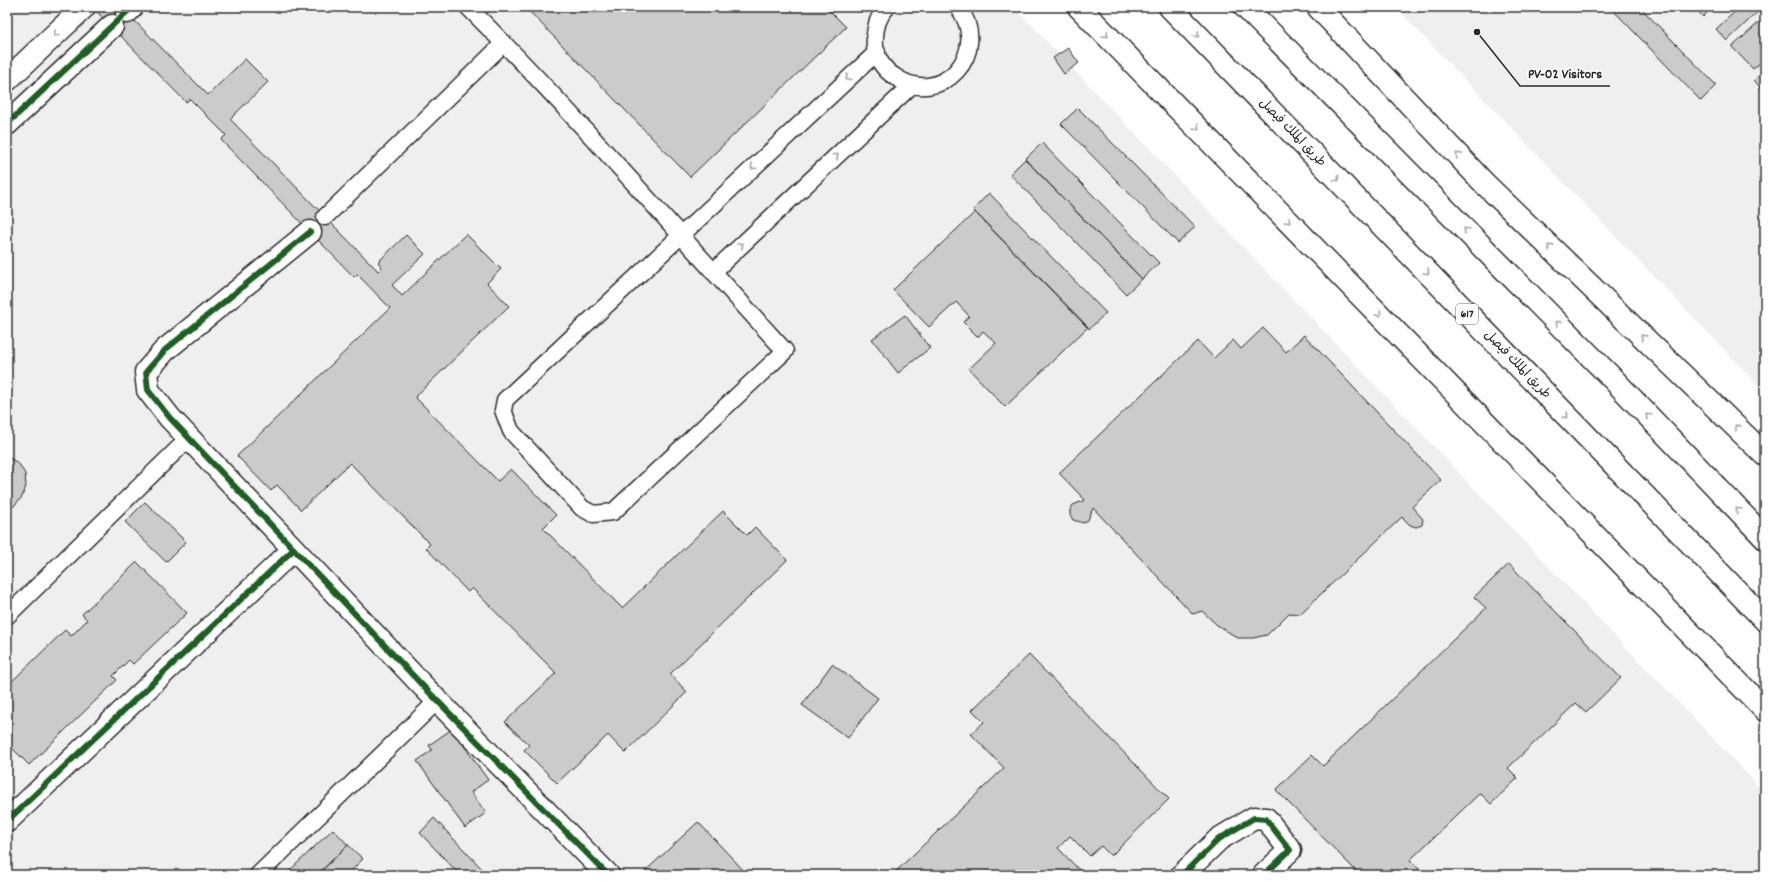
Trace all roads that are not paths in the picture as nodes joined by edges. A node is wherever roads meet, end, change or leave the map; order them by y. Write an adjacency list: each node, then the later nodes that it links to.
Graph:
1 (84, 7): 12 (main road, one-way to 12)
2 (468, 7): 10 (lane)
3 (887, 7): 11 (lane)
4 (958, 7): 13 (lane)
5 (1079, 7): 26 (main road, one-way to 26)
6 (1170, 7): 24 (main road, طريق الملك فيصل / 617, one-way to 24)
7 (1246, 7): 21 (main road, one-way to 7)
8 (1318, 7): 20 (main road, one-way to 8)
9 (123, 15): 14 (main road)
10 (504, 43): 15 (lane); 17 (lane)
11 (877, 52): 13 (lane); 17 (lane, one-way to 17)
12 (7, 80)
13 (912, 85): 18 (lane, one-way to 13)
14 (7, 124)
15 (325, 217)
16 (310, 232): 19 (main road)
17 (680, 236): 18 (lane); 18 (lane)
18 (713, 272)
19 (189, 438): 22 (main road); 23 (lane)
20 (1765, 454)
21 (1765, 538)
22 (287, 555): 25 (main road); 27 (main road)
23 (7, 616)
24 (1765, 620)
25 (437, 701): 28 (lane); 29 (main road)
26 (1765, 710)
27 (9, 815)
28 (258, 875)
29 (608, 875)
30 (1182, 875): 31 (main road)
31 (1264, 875)

